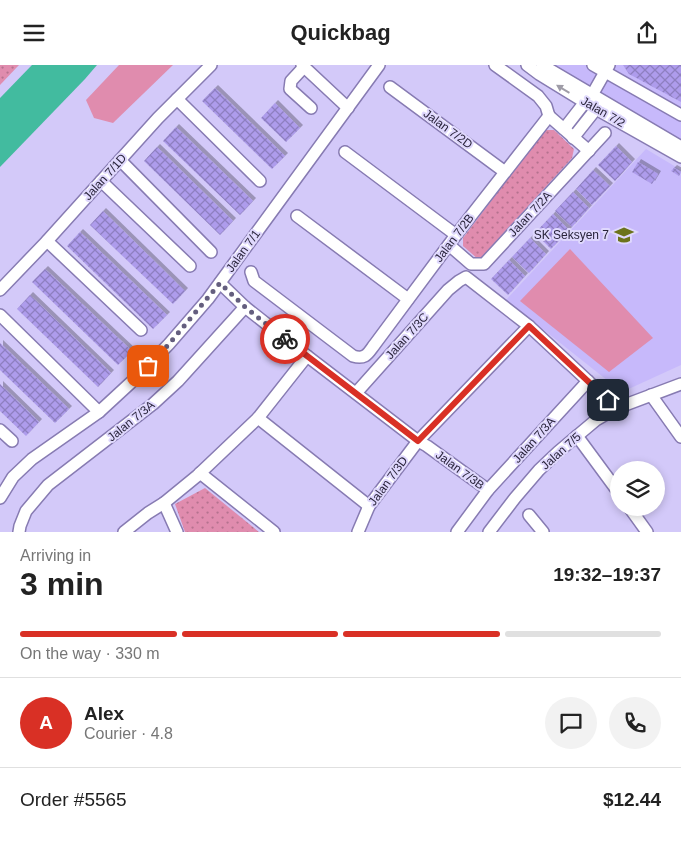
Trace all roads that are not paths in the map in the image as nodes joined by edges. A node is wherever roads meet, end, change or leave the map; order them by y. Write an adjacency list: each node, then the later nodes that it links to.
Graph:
1 (211, 65): 11 (street, Jalan 7/1D)
2 (379, 65): 13 (street, Jalan 7/1)
3 (495, 65): 16 (street)
4 (527, 65): 10 (street, Jalan 7/2, one-way to 4)
5 (542, 65): 10 (street, Jalan 7/2)
6 (593, 65): 8 (street)
7 (303, 66): 12 (street); 13 (street)
8 (607, 69): 10 (street); 15 (street)
9 (390, 87): 25 (street, Jalan 7/2D)
10 (588, 98): 14 (street, Jalan 7/2); 17 (street); 20 (street, Jalan 7/2)
11 (177, 99): 24 (street, Jalan 7/1D); 27 (street)
12 (311, 108)
13 (348, 108): 34 (street, Jalan 7/1)
14 (596, 109): 19 (street); 23 (street, Jalan 7/2)
15 (681, 115)
16 (548, 116): 17 (street); 25 (street, Jalan 7/2B)
17 (564, 129): 19 (street)
18 (605, 133): 21 (street, Jalan 7/2A)
19 (574, 138): 21 (street)
20 (681, 147)
21 (589, 151): 29 (street, Jalan 7/2A)
22 (345, 152): 29 (street, Jalan 7/2A)
23 (681, 157)
24 (120, 160): 26 (street, Jalan 7/1D); 31 (street)
25 (505, 172): 29 (street, Jalan 7/2B)
26 (101, 181): 30 (street, Jalan 7/1D); 32 (street)
27 (260, 181)
28 (296, 216): 36 (street)
29 (453, 240): 36 (street, Jalan 7/2B)
30 (47, 241): 35 (street, Jalan 7/1D); 40 (street)
31 (211, 252)
32 (190, 265)
33 (251, 273): 36 (street, Jalan 7/2B)
34 (220, 283): 37 (street, Jalan 7/3B); 47 (street, Jalan 7/1)
35 (0, 290)
36 (408, 299)
37 (245, 307): 41 (street, Jalan 7/3B); 62 (street, Jalan 7/3A)
38 (0, 315): 47 (street)
39 (529, 326): 42 (street); 44 (street, Jalan 7/3C); 53 (street, Jalan 7/3D)
40 (141, 330)
41 (307, 356): 44 (street, Jalan 7/3B); 48 (street)
42 (588, 381): 46 (street); 56 (street, Jalan 7/3A)
43 (681, 384): 45 (street, Jalan 7/5)
44 (356, 393): 53 (street, Jalan 7/3B)
45 (651, 395): 46 (street, Jalan 7/5); 51 (street)
46 (617, 408): 50 (street, Jalan 7/5)
47 (99, 412): 57 (street, Jalan 7/1)
48 (258, 418): 54 (street); 59 (street)
49 (0, 429): 52 (street)
50 (577, 436): 55 (street); 68 (street, Jalan 7/5)
51 (681, 437)
52 (12, 441)
53 (418, 441): 56 (street, Jalan 7/3B); 59 (street, Jalan 7/3D)
54 (200, 473): 58 (street); 65 (street)
55 (610, 481)
56 (488, 491): 67 (street, Jalan 7/3A)
57 (0, 498)
58 (164, 503): 63 (street); 64 (street)
59 (369, 506): 66 (street, Jalan 7/3D)
60 (529, 515): 69 (street)
61 (635, 516): 70 (street)
62 (19, 532)
63 (124, 532)
64 (177, 532)
65 (274, 532)
66 (358, 532)
67 (457, 532)
68 (490, 532)
69 (543, 532)
70 (647, 532)

